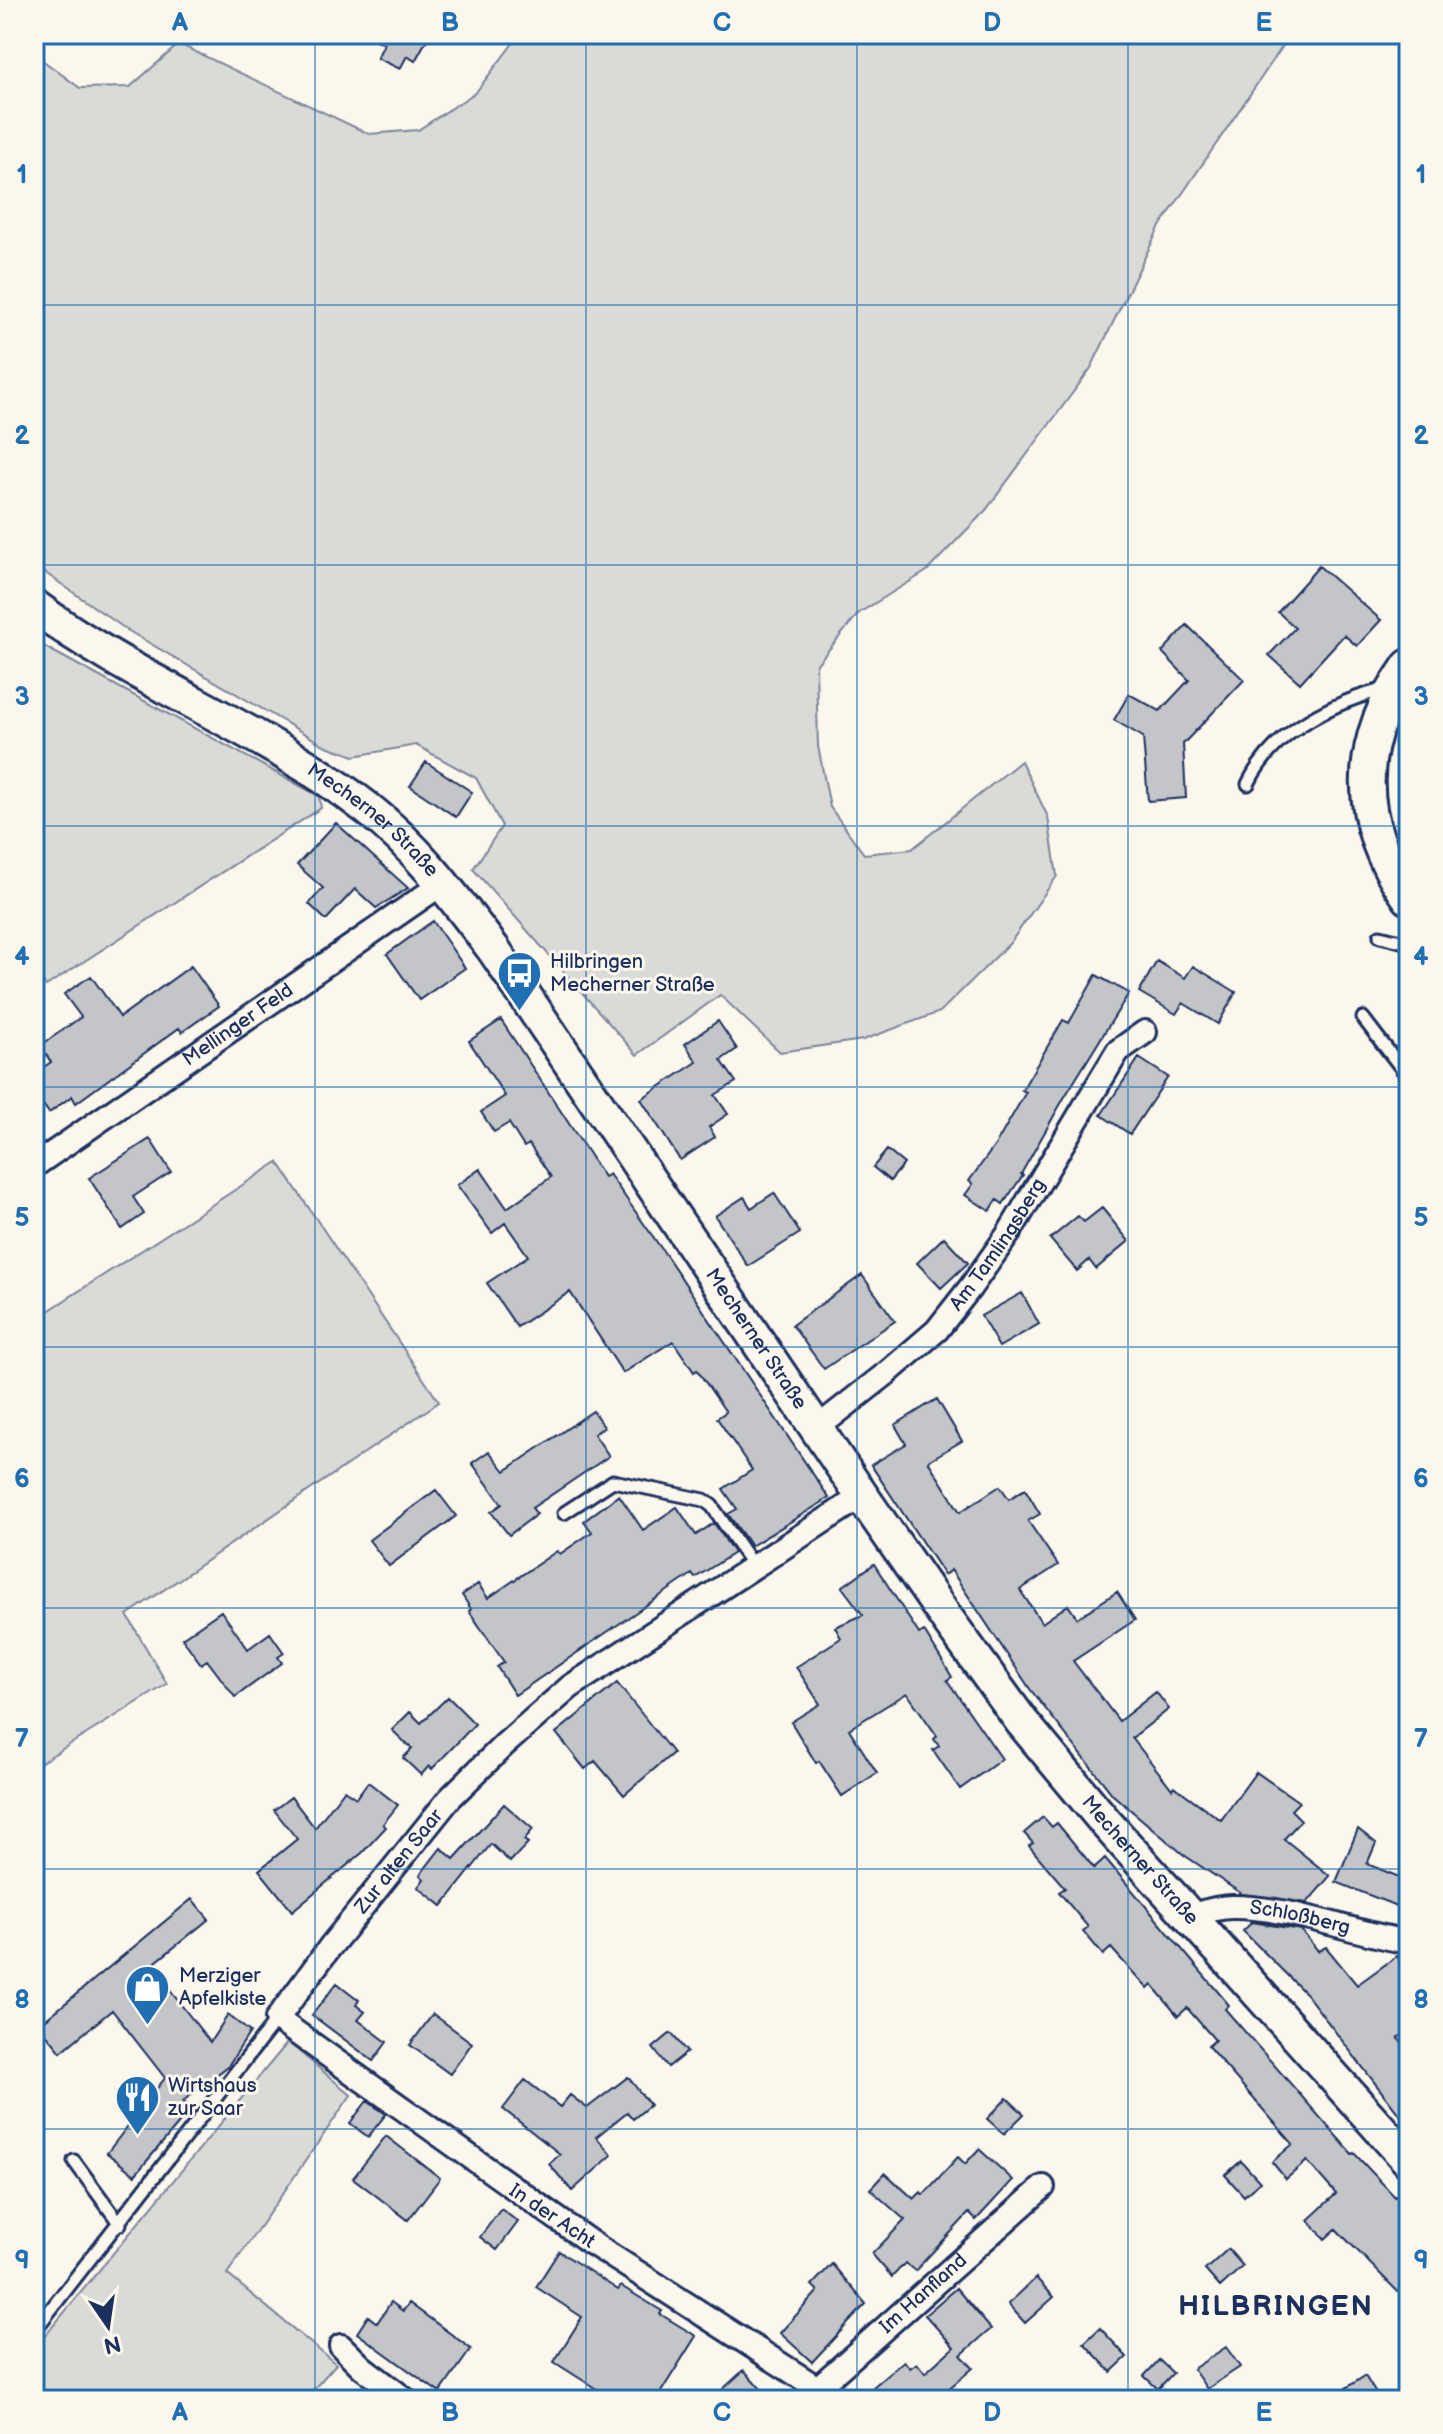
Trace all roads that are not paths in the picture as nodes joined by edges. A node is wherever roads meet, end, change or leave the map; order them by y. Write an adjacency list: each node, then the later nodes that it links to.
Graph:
1 (34, 606): 4 (main road, Mecherner Straße)
2 (1402, 677): 3 (lane); 5 (main road)
3 (1248, 784)
4 (443, 883): 11 (street, Mellinger Feld); 12 (main road, Mecherner Straße)
5 (1409, 898)
6 (1380, 936): 7 (lane)
7 (1409, 943)
8 (1363, 1018): 10 (lane)
9 (1145, 1032): 12 (street, Am Tamlingsberg)
10 (1409, 1078)
11 (34, 1166)
12 (817, 1428): 13 (main road, Mecherner Straße)
13 (862, 1496): 15 (street, Zur alten Saar); 16 (main road, Mecherner Straße)
14 (564, 1513): 15 (lane)
15 (754, 1567): 18 (street, Zur alten Saar)
16 (1190, 1916): 17 (street, Schloßberg); 20 (main road, Mecherner Straße)
17 (1409, 1942)
18 (277, 2019): 22 (lane, Zur alten Saar); 25 (street, In der Acht)
19 (74, 2161): 22 (lane)
20 (1409, 2161)
21 (1043, 2187): 25 (street, Im Hanfland)
22 (120, 2224): 23 (lane, Zur alten Saar)
23 (34, 2331)
24 (341, 2346): 26 (street)
25 (819, 2396)
26 (406, 2400)

